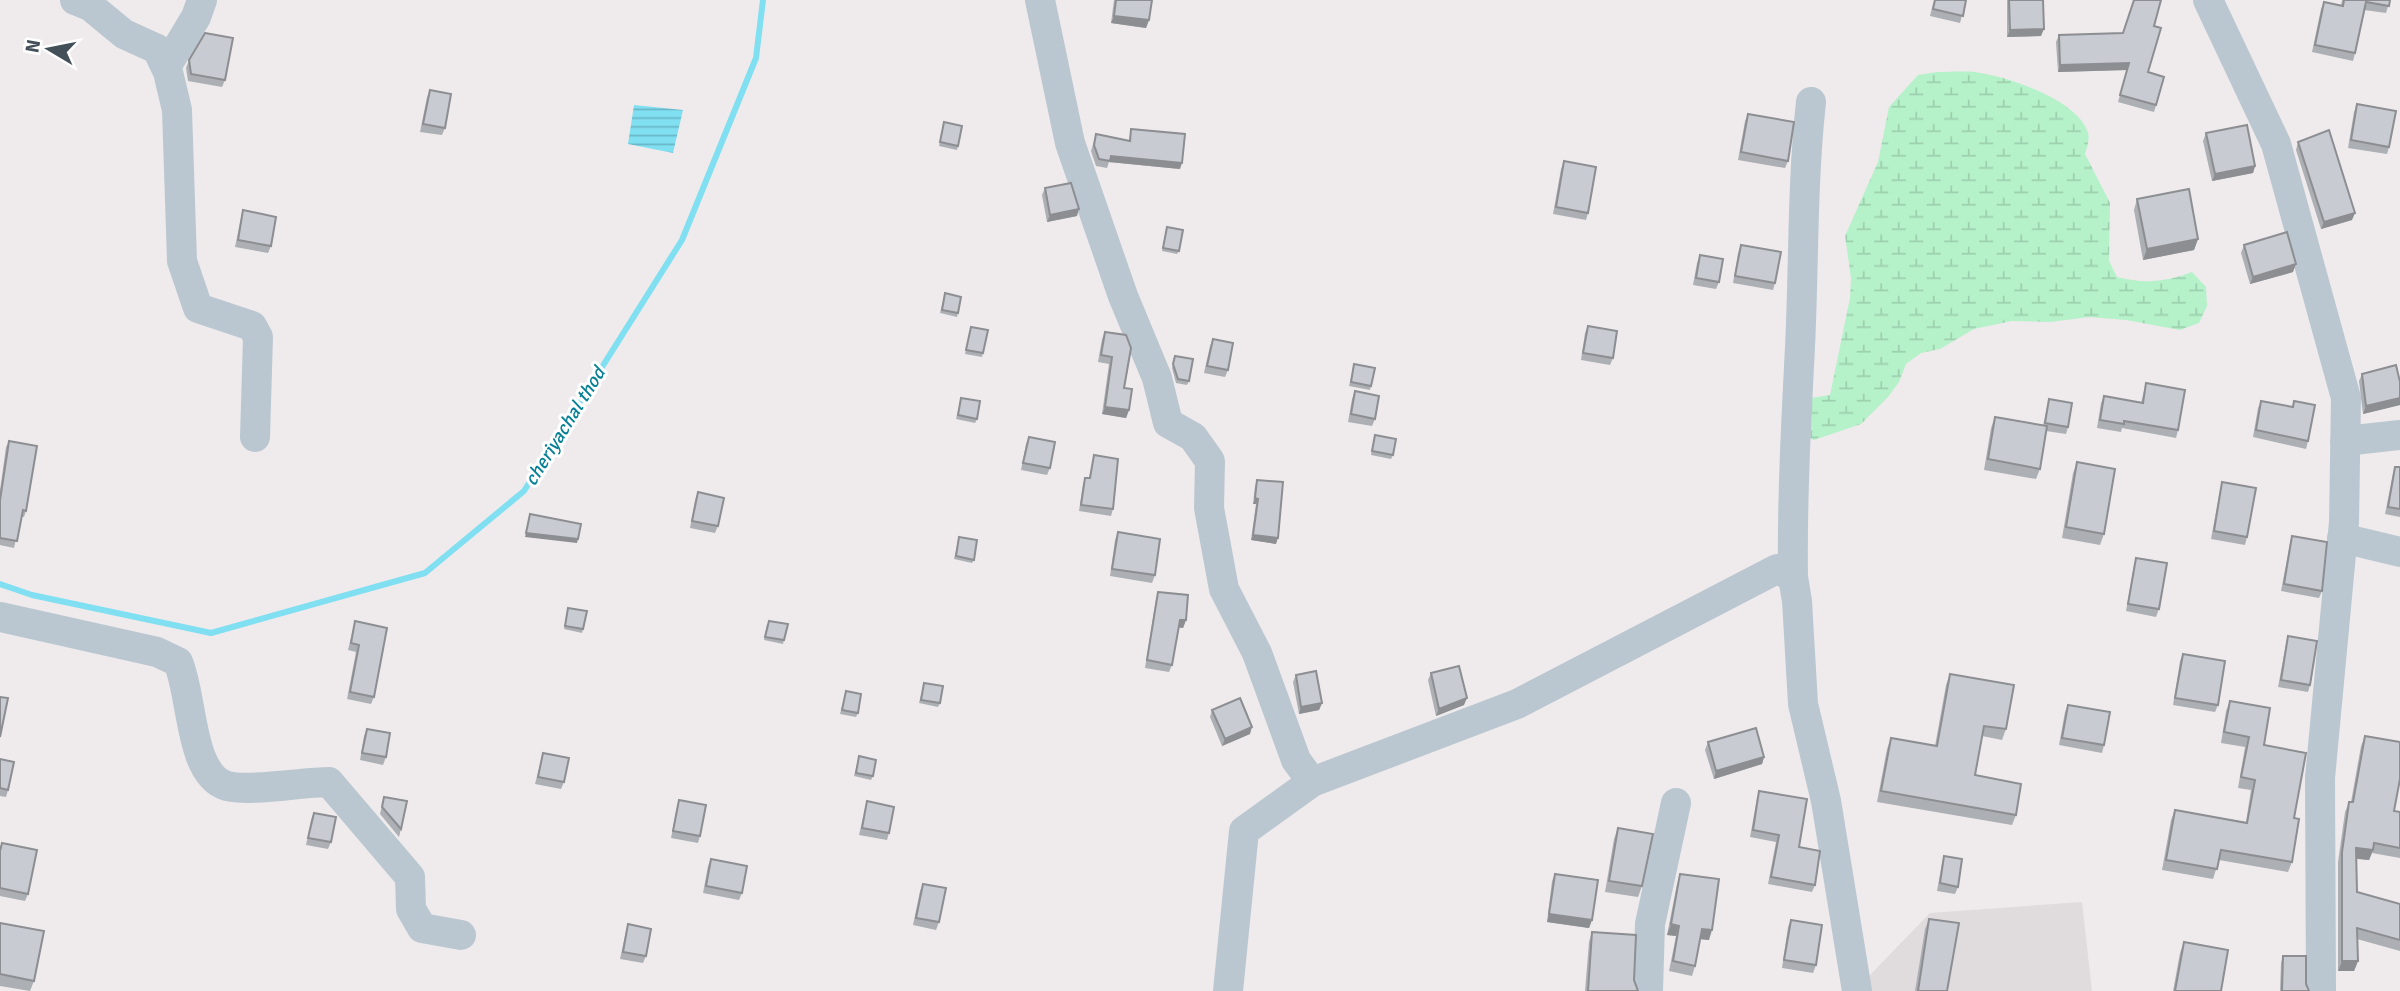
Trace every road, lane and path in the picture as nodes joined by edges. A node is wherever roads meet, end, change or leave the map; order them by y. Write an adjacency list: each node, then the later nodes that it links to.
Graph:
1 (75, 0): 5 (street)
2 (202, 0): 5 (street)
3 (1040, 0): 14 (street)
4 (2208, 0): 9 (street)
5 (166, 67): 8 (street)
6 (1811, 102): 12 (street)
7 (2400, 435): 9 (street)
8 (255, 437)
9 (2345, 441): 10 (street)
10 (2342, 538): 11 (street); 20 (street)
11 (2400, 552)
12 (1793, 577): 14 (street); 19 (street)
13 (0, 617): 16 (street)
14 (1312, 782): 17 (street)
15 (1676, 803): 18 (street)
16 (461, 935)
17 (1228, 991)
18 (1648, 991)
19 (1857, 991)
20 (2321, 991)

